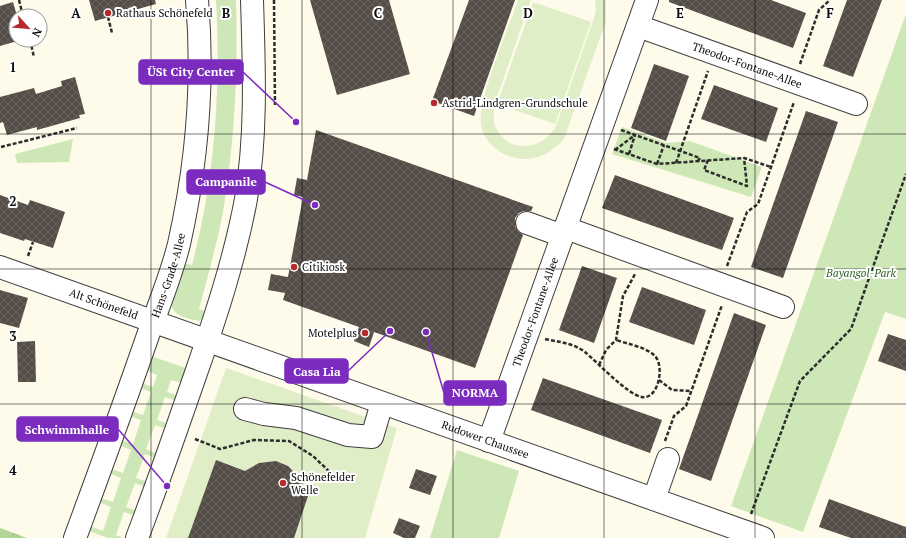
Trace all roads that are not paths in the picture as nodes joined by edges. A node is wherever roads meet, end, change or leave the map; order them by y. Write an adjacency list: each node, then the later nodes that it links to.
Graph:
1 (197, 0): 10 (street, Hans-Grade-Allee)
2 (252, 0): 11 (street)
3 (647, 0): 4 (street, Theodor-Fontane-Allee)
4 (638, 26): 5 (street, Theodor-Fontane-Allee); 7 (street, Theodor-Fontane-Allee)
5 (856, 104)
6 (527, 223): 7 (street)
7 (565, 232): 9 (street); 14 (street, Theodor-Fontane-Allee)
8 (0, 268): 10 (street, Alt Schönefeld)
9 (783, 307)
10 (153, 321): 11 (street, Alt Schönefeld); 17 (street, Hans-Grade-Allee)
11 (208, 341): 12 (street, Rudower Chaussee); 18 (street)
12 (382, 403): 13 (street); 14 (street, Rudower Chaussee)
13 (244, 409)
14 (490, 441): 16 (street, Rudower Chaussee)
15 (666, 451): 16 (street)
16 (654, 499): 19 (street, Rudower Chaussee)
17 (75, 538)
18 (137, 538)
19 (762, 538)

